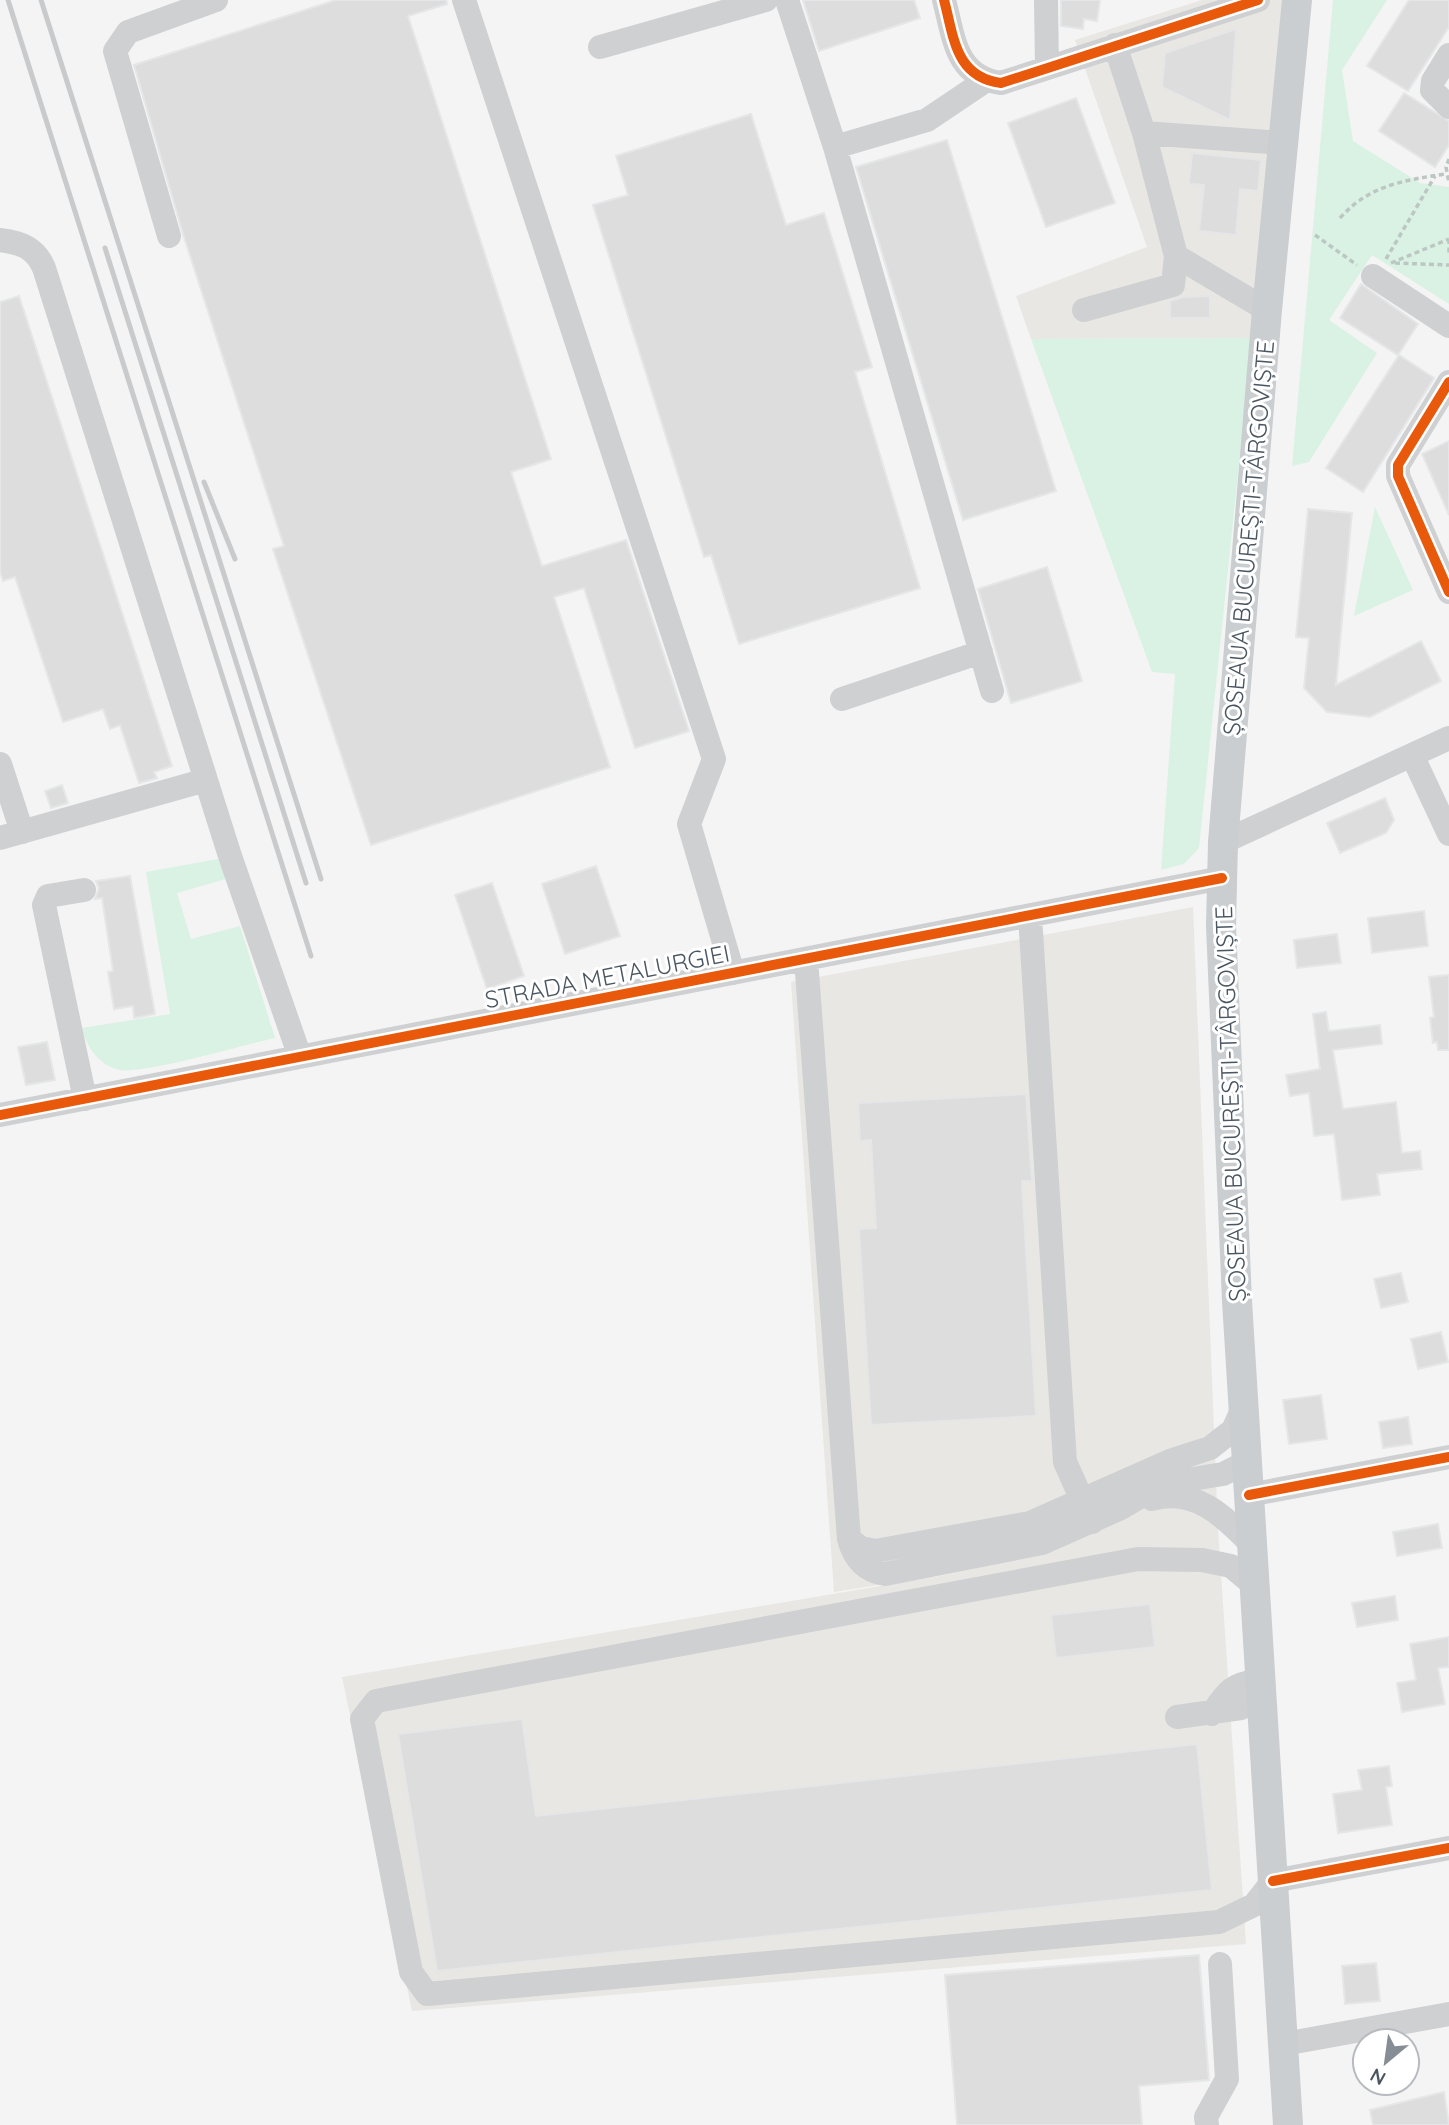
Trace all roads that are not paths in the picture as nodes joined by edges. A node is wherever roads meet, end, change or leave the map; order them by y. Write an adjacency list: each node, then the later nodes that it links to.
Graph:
1 (216, 0): 18 (street)
2 (464, 0): 41 (street)
3 (766, 0): 10 (street)
4 (787, 0): 17 (street)
5 (944, 0): 13 (street)
6 (1046, 0): 12 (street)
7 (1258, 0): 9 (street)
8 (1297, 0): 16 (main road, ȘOSEAUA BUCUREȘTI-TÂRGOVIȘTE)
9 (1115, 45): 12 (street); 15 (street)
10 (600, 47)
11 (1449, 55): 14 (street)
12 (1047, 68): 13 (street)
13 (985, 81): 17 (street)
14 (1449, 107)
15 (1144, 133): 16 (street); 20 (street)
16 (1282, 143): 23 (main road, ȘOSEAUA BUCUREȘTI-TÂRGOVIȘTE)
17 (835, 147): 27 (street)
18 (169, 236)
19 (0, 240): 33 (street)
20 (1176, 256): 22 (street); 23 (street)
21 (1382, 269): 24 (street)
22 (1084, 310)
23 (1267, 310): 36 (main road, ȘOSEAUA BUCUREȘTI-TÂRGOVIȘTE)
24 (1449, 326)
25 (1449, 383): 26 (street)
26 (1449, 592)
27 (981, 652): 28 (street); 29 (street)
28 (992, 691)
29 (842, 699)
30 (1447, 743): 31 (street)
31 (1412, 755): 34 (street); 36 (street)
32 (0, 765): 35 (street)
33 (206, 780): 35 (street); 42 (street)
34 (1449, 834)
35 (11, 835)
36 (1223, 842): 37 (main road, ȘOSEAUA BUCUREȘTI-TÂRGOVIȘTE)
37 (1222, 878): 39 (street, STRADA METALURGIEI); 45 (main road, ȘOSEAUA BUCUREȘTI-TÂRGOVIȘTE)
38 (84, 890): 43 (street)
39 (1030, 916): 40 (street, STRADA METALURGIEI); 48 (street)
40 (806, 959): 41 (street, STRADA METALURGIEI); 54 (street)
41 (733, 973): 42 (street, STRADA METALURGIEI)
42 (300, 1057): 43 (street, STRADA METALURGIEI)
43 (85, 1099): 44 (street, STRADA METALURGIEI)
44 (0, 1115)
45 (1243, 1408): 46 (main road, ȘOSEAUA BUCUREȘTI-TÂRGOVIȘTE); 49 (street)
46 (1247, 1457): 50 (main road, ȘOSEAUA BUCUREȘTI-TÂRGOVIȘTE); 52 (street)
47 (1449, 1457): 50 (street)
48 (1065, 1462): 49 (street); 51 (street)
49 (1108, 1487): 51 (street)
50 (1249, 1495): 55 (main road, ȘOSEAUA BUCUREȘTI-TÂRGOVIȘTE)
51 (1081, 1499): 53 (street); 54 (street)
52 (1121, 1508): 53 (street); 55 (street)
53 (1092, 1522): 54 (street)
54 (849, 1539)
55 (1252, 1545): 56 (main road, ȘOSEAUA BUCUREȘTI-TÂRGOVIȘTE)
56 (1255, 1586): 57 (main road, ȘOSEAUA BUCUREȘTI-TÂRGOVIȘTE); 62 (street)
57 (1261, 1685): 58 (street); 60 (main road, ȘOSEAUA BUCUREȘTI-TÂRGOVIȘTE)
58 (1212, 1714): 59 (street); 60 (street)
59 (1177, 1717)
60 (1264, 1733): 62 (main road, ȘOSEAUA BUCUREȘTI-TÂRGOVIȘTE)
61 (1449, 1848): 62 (street)
62 (1273, 1881): 65 (main road, ȘOSEAUA BUCUREȘTI-TÂRGOVIȘTE)
63 (1220, 1964): 66 (street)
64 (1449, 2014): 65 (street)
65 (1284, 2044): 67 (main road, ȘOSEAUA BUCUREȘTI-TÂRGOVIȘTE)
66 (1207, 2125)
67 (1288, 2125)

